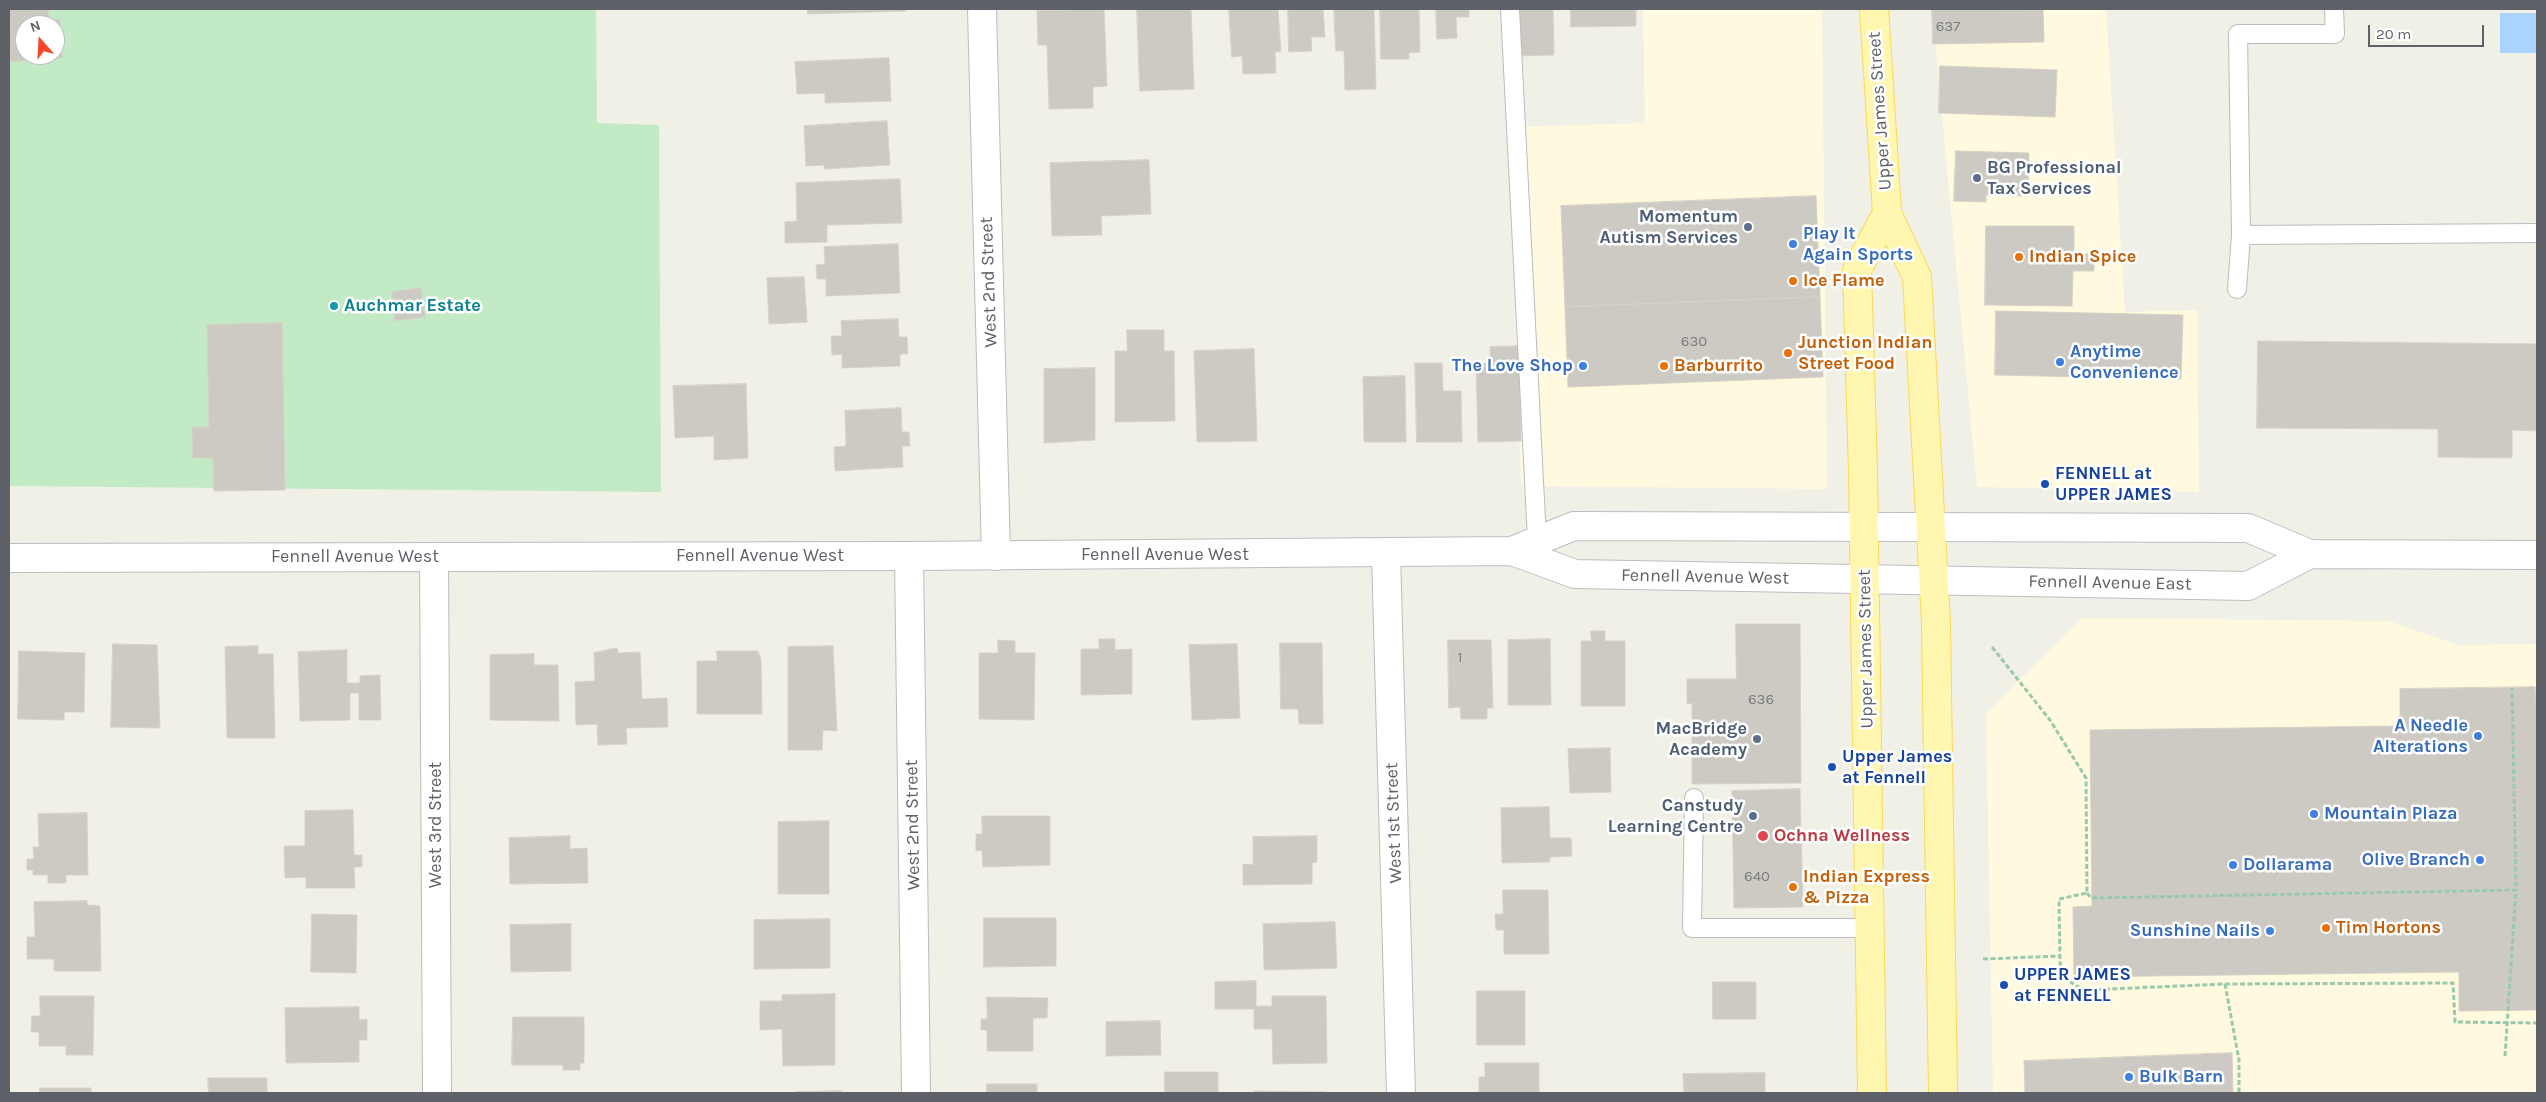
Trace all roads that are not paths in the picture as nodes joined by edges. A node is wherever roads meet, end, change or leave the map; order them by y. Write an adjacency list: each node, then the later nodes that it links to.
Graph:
1 (982, 9): 18 (main road, West 2nd Street)
2 (1510, 9): 12 (lane)
3 (1874, 9): 5 (main road, Upper James Street)
4 (2334, 9): 7 (lane)
5 (1887, 213): 9 (main road, Upper James Street); 10 (main road, Upper James Street)
6 (2537, 233): 7 (lane)
7 (2241, 235): 8 (lane)
8 (2237, 289)
9 (1931, 527): 11 (main road, Fennell Avenue East); 15 (main road, Fennell Avenue East); 23 (main road, Upper James Street)
10 (1864, 528): 11 (main road, Fennell Avenue West); 12 (main road, Fennell Avenue West); 21 (main road, Upper James Street)
11 (1900, 528)
12 (1538, 540): 13 (main road, Fennell Avenue West)
13 (1512, 551): 14 (main road, Fennell Avenue West); 21 (main road, Fennell Avenue West)
14 (1386, 553): 18 (main road, Fennell Avenue West); 28 (main road, West 1st Street)
15 (2310, 554): 16 (main road, Fennell Avenue East); 23 (main road, Fennell Avenue East)
16 (2537, 555)
17 (909, 556): 18 (main road, Fennell Avenue West); 19 (main road, Fennell Avenue West); 27 (main road, West 2nd Street)
18 (996, 556)
19 (434, 557): 20 (main road, Fennell Avenue West); 26 (main road, West 3rd Street)
20 (9, 558)
21 (1865, 579): 22 (main road, Fennell Avenue West); 25 (main road, Upper James Street)
22 (1902, 580): 23 (main road, Fennell Avenue East)
23 (1934, 580): 30 (main road, Upper James Street)
24 (1694, 798): 25 (lane)
25 (1870, 928): 29 (main road, Upper James Street)
26 (437, 1093)
27 (916, 1093)
28 (1401, 1093)
29 (1872, 1093)
30 (1943, 1093)

